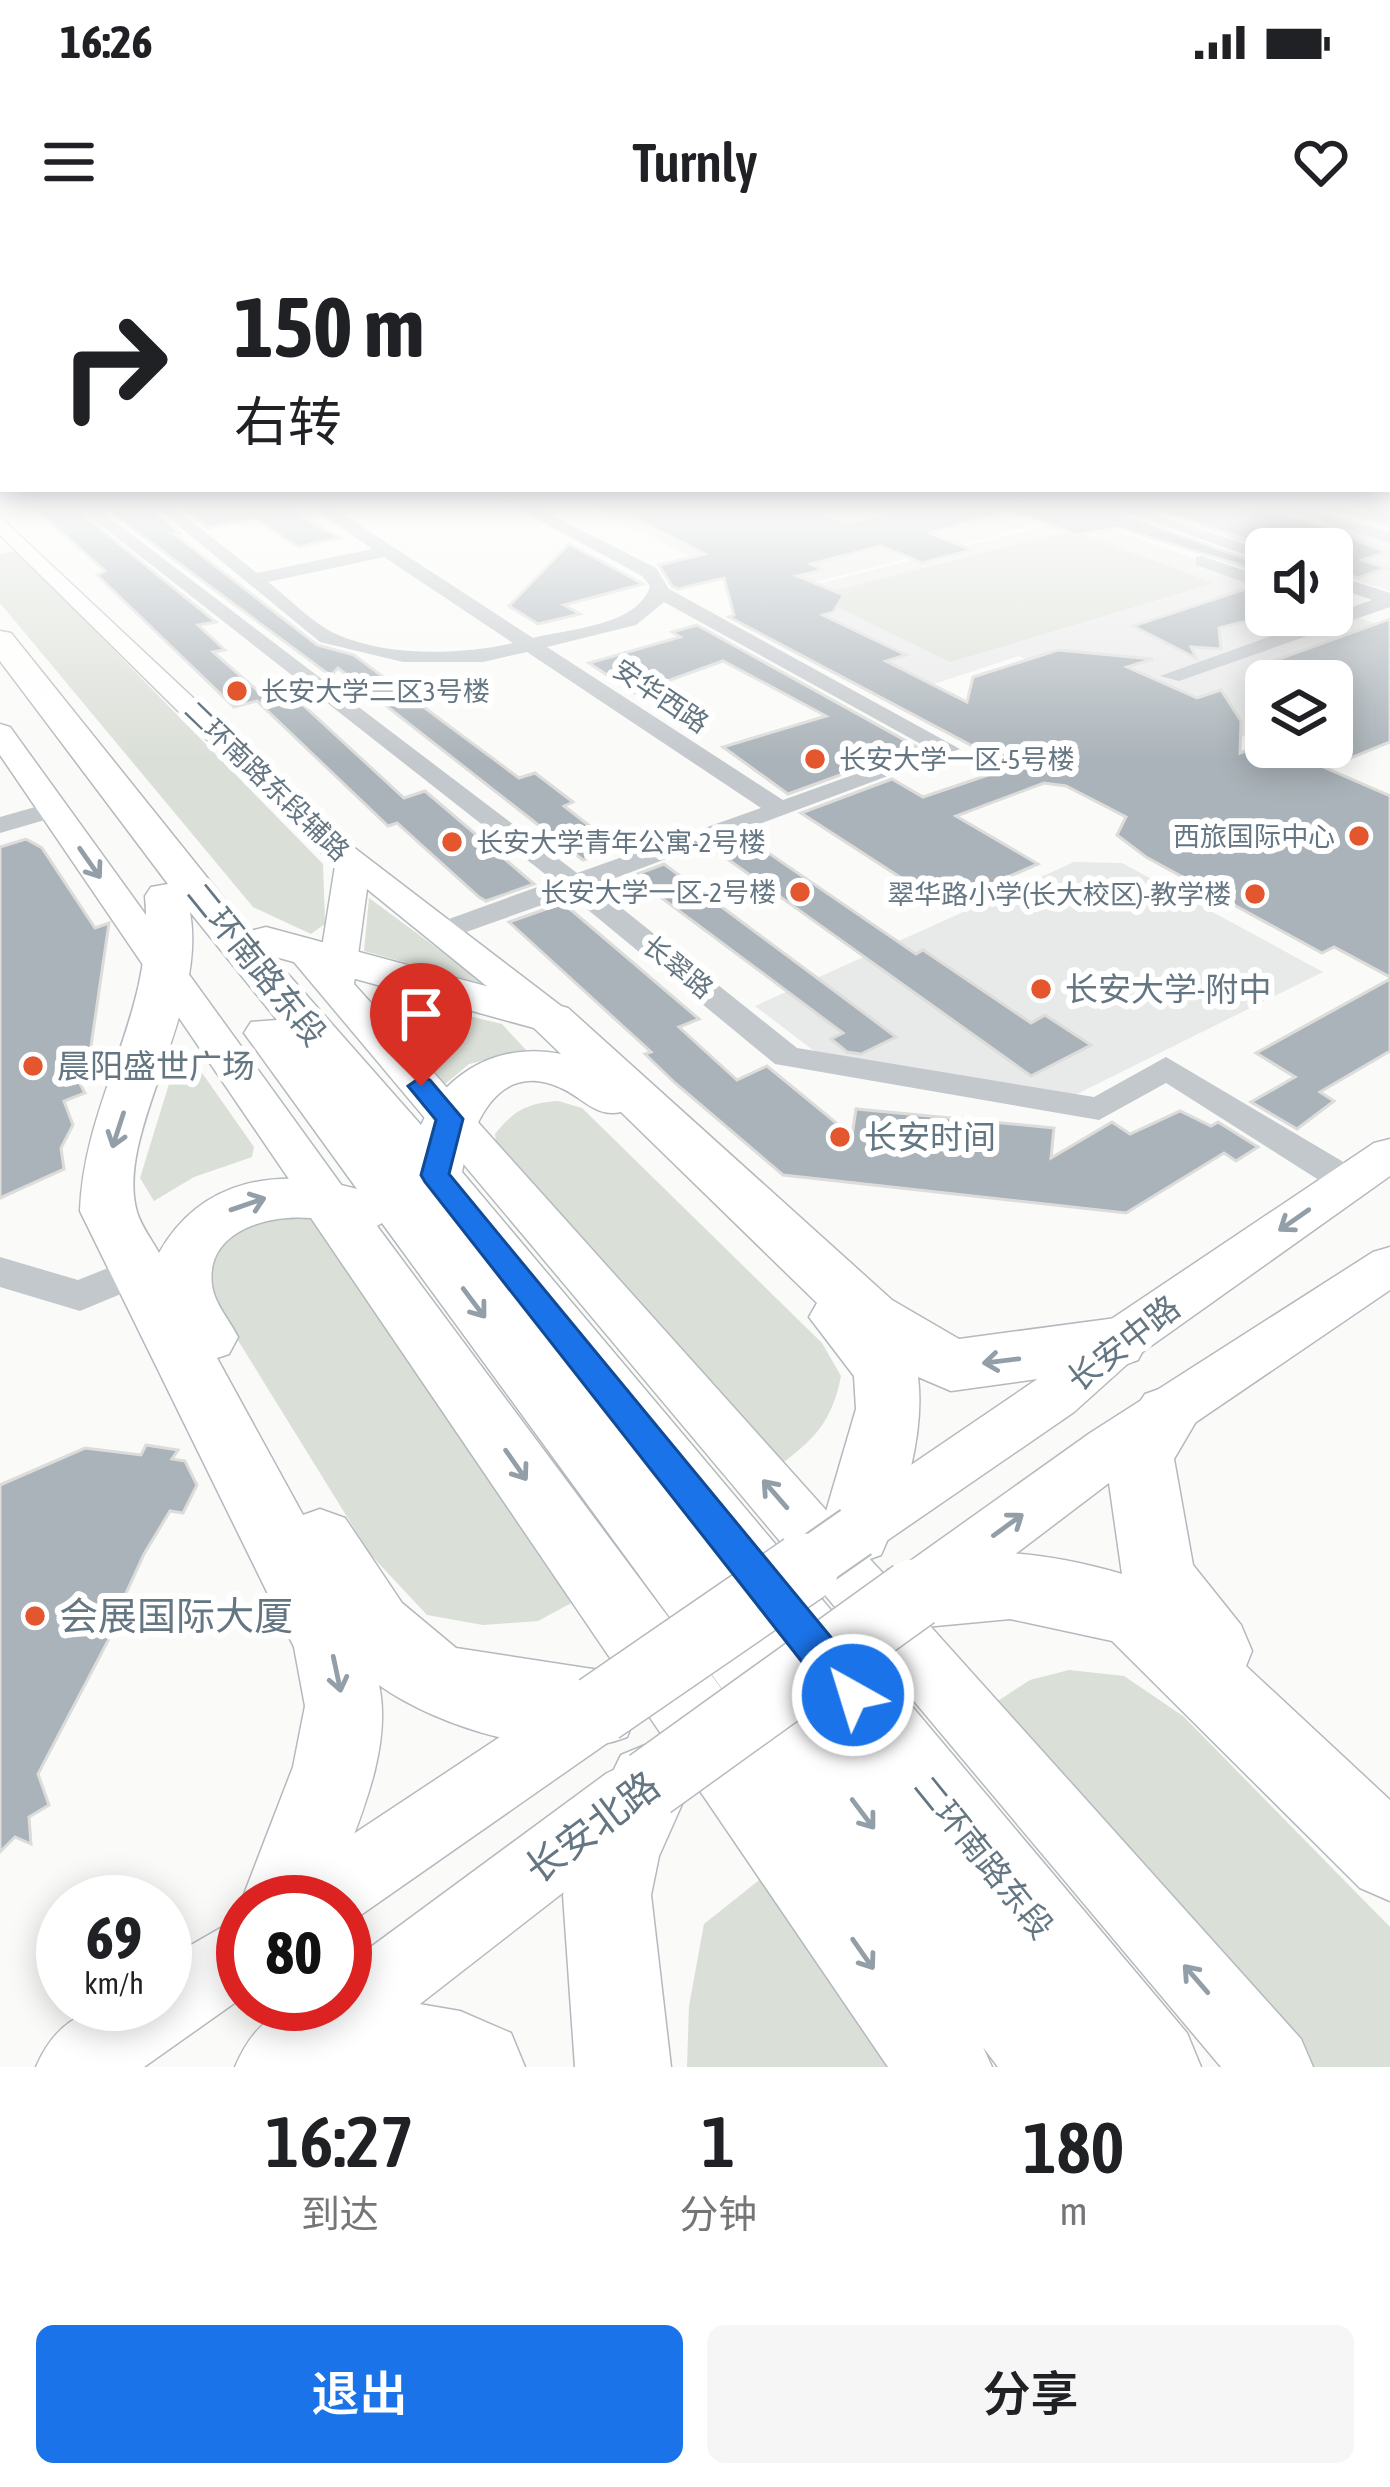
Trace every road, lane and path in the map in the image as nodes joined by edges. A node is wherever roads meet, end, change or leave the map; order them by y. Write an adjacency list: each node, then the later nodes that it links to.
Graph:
1 (70, 590): 19 (main road, 二环南路东段辅路)
2 (194, 590): 21 (street, 长翠路)
3 (268, 590): 12 (street)
4 (453, 590): 12 (street, 安华西路)
5 (653, 590): 12 (street)
6 (669, 590): 16 (street)
7 (1390, 600): 8 (street)
8 (1353, 608)
9 (0, 615): 20 (highway)
10 (1276, 636): 13 (street)
11 (0, 640): 20 (highway, 二环南路东段)
12 (534, 644): 16 (street, 安华西路)
13 (1171, 676)
14 (0, 677): 20 (highway, 二环南路东段)
15 (0, 733): 17 (main road)
16 (779, 808): 21 (street)
17 (53, 810): 18 (street); 24 (main road, one-way to 24)
18 (0, 825)
19 (353, 863): 22 (main road, 二环南路东段辅路); 23 (main road)
20 (181, 873): 23 (highway); 24 (highway); 26 (highway, 二环南路东段); 29 (highway, 二环南路东段)
21 (573, 883): 22 (street); 27 (street, 长翠路)
22 (446, 930): 25 (main road, 二环南路东段辅路)
23 (312, 960): 25 (highway); 26 (main road); 26 (highway)
24 (166, 976): 28 (main road); 31 (highway, one-way to 31)
25 (551, 1018): 33 (highway, one-way to 25)
26 (441, 1151): 35 (highway); 51 (highway, 二环南路东段); 52 (main road, one-way to 26)
27 (1369, 1168): 33 (main road, 长安中路, one-way to 33)
28 (326, 1198): 29 (highway); 37 (highway, one-way to 28); 49 (highway, one-way to 49)
29 (430, 1245): 50 (highway, 二环南路东段, one-way to 50)
30 (1390, 1265): 34 (main road)
31 (138, 1270): 32 (street); 41 (highway, one-way to 41)
32 (0, 1272)
33 (1116, 1343): 35 (main road, 长安中路)
34 (1168, 1413): 36 (main road, one-way to 34); 39 (highway)
35 (856, 1532): 37 (main road, bridge)
36 (914, 1594): 38 (main road, 长安北路, bridge); 40 (highway)
37 (599, 1709): 42 (main road)
38 (650, 1784): 46 (main road, 长安北路); 48 (highway)
39 (1390, 1818)
40 (1390, 1858)
41 (295, 1875)
42 (356, 1875)
43 (216, 1971): 45 (main road)
44 (441, 2062): 47 (highway)
45 (76, 2067)
46 (275, 2067)
47 (311, 2067)
48 (623, 2067)
49 (944, 2067)
50 (1056, 2067)
51 (1153, 2067)
52 (1273, 2067)

